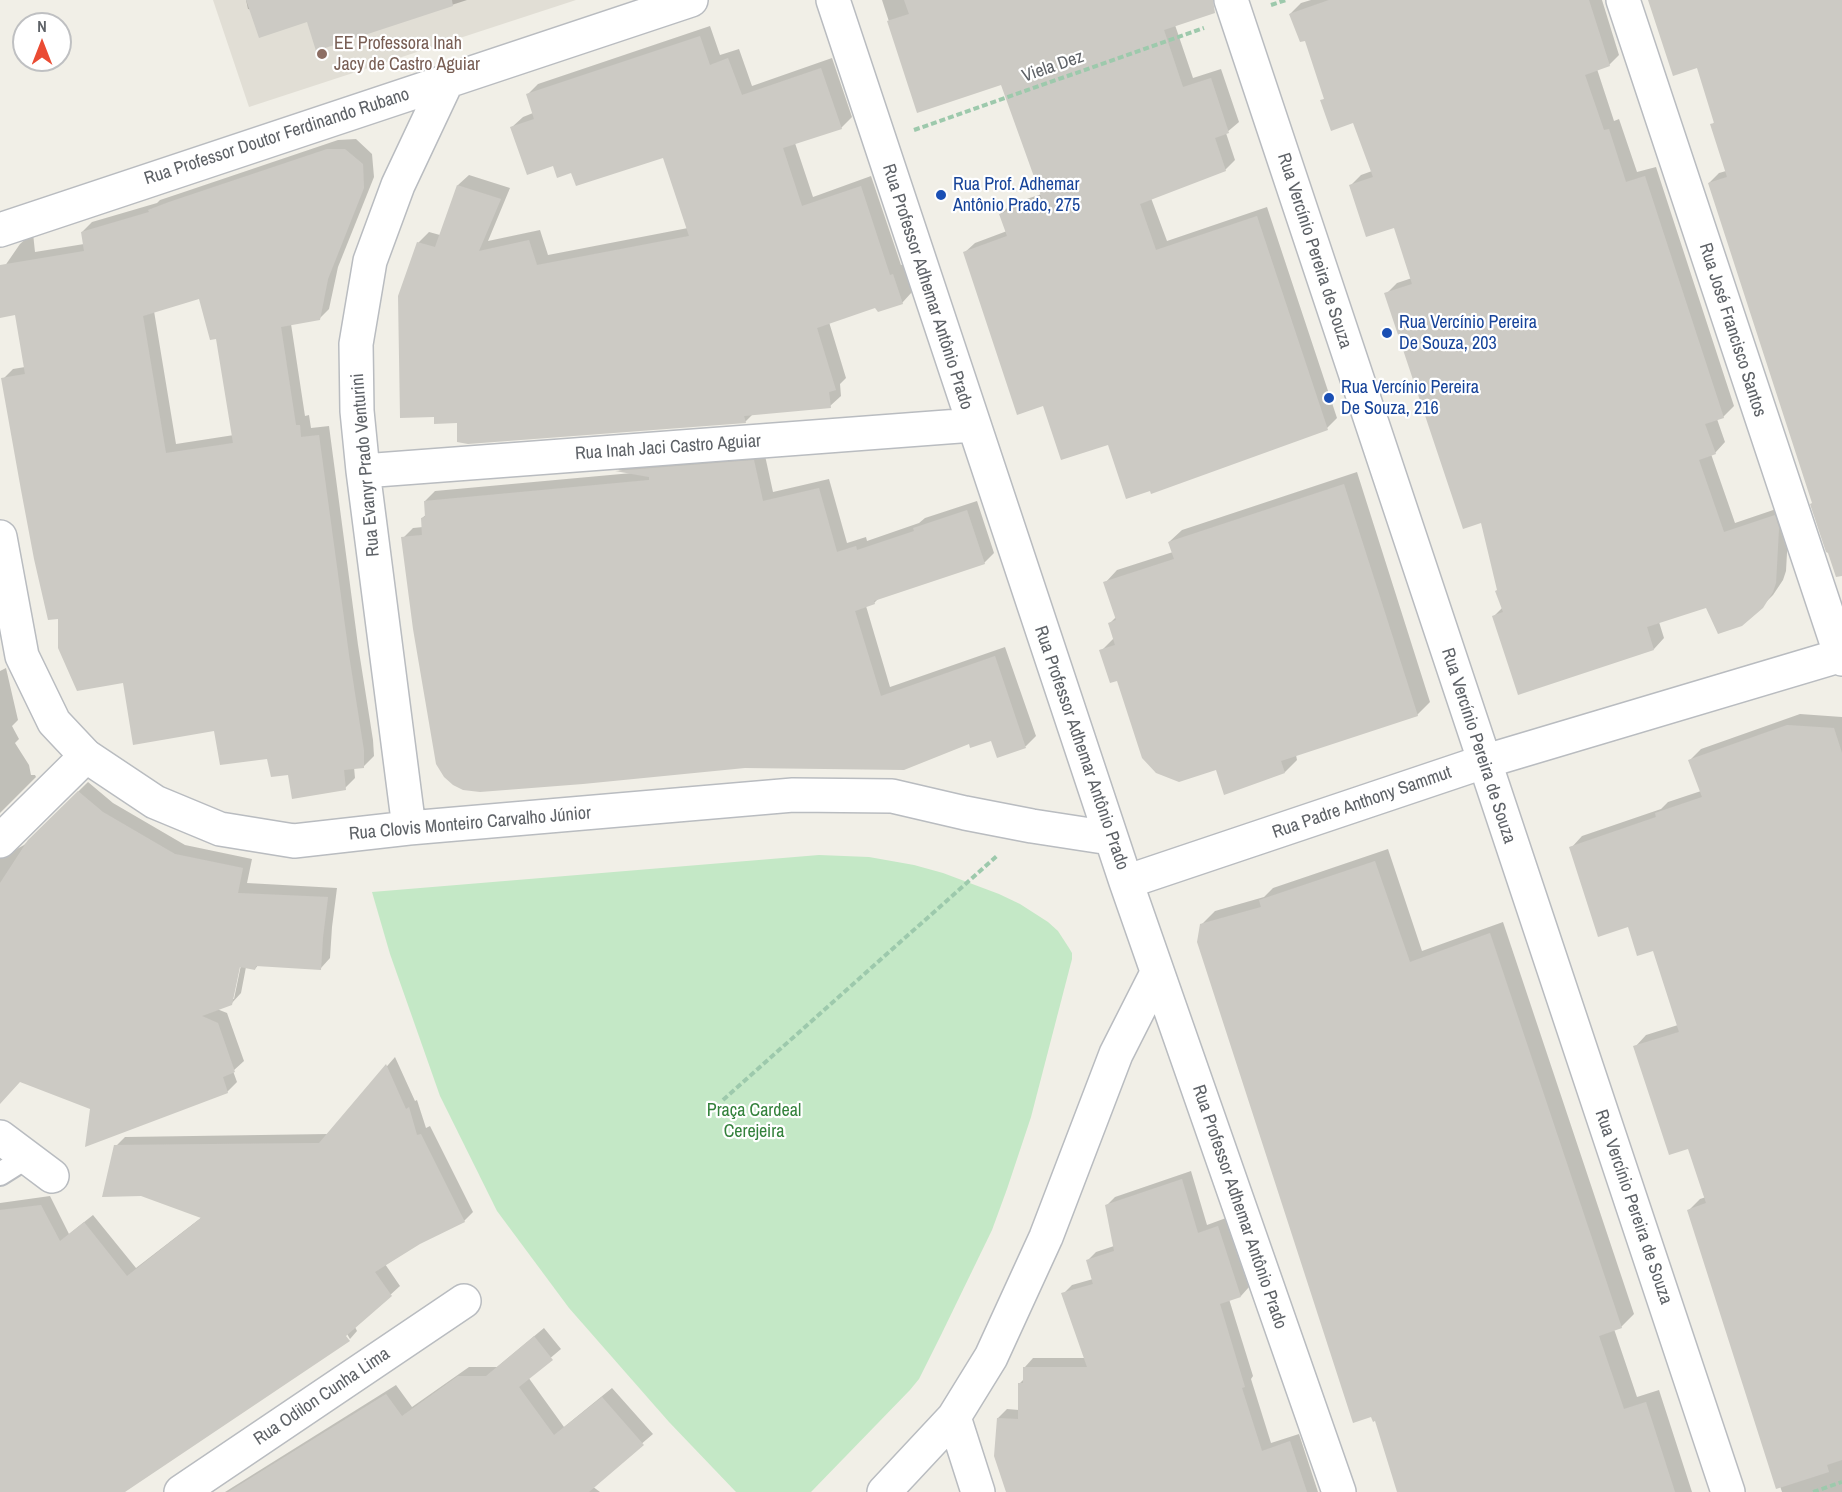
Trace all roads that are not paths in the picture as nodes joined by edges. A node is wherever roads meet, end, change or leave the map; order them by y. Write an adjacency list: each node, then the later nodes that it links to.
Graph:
1 (691, 0): 5 (street, Rua Professor Doutor Ferdinando Rubano)
2 (832, 0): 7 (street, Rua Professor Adhemar Antônio Prado)
3 (1623, 0): 10 (street, Rua José Francisco Santos)
4 (1233, 8): 12 (street, Rua Vercínio Pereira de Souza)
5 (447, 81): 6 (street, Rua Professor Doutor Ferdinando Rubano); 8 (street, Rua Evanyr Prado Venturini)
6 (0, 230)
7 (973, 425): 8 (street, Rua Inah Jaci Castro Aguiar); 14 (street, Rua Professor Adhemar Antônio Prado)
8 (363, 471): 13 (street, Rua Evanyr Prado Venturini)
9 (0, 537): 11 (street, Rua Clovis Monteiro Carvalho Júnior)
10 (1842, 656): 12 (street, Rua Padre Anthony Sammut)
11 (86, 756): 13 (street, Rua Clovis Monteiro Carvalho Júnior); 15 (street)
12 (1484, 762): 16 (street, Rua Padre Anthony Sammut); 27 (street, Rua Vercínio Pereira de Souza)
13 (409, 828): 14 (street, Rua Clovis Monteiro Carvalho Júnior)
14 (1110, 838): 16 (street, Rua Professor Adhemar Antônio Prado)
15 (0, 842)
16 (1125, 882): 17 (street, Rua Professor Adhemar Antônio Prado)
17 (1157, 973): 22 (street); 26 (street, Rua Professor Adhemar Antônio Prado)
18 (0, 1137): 19 (street)
19 (40, 1167): 20 (lane)
20 (0, 1174)
21 (464, 1301): 23 (street, Rua Odilon Cunha Lima)
22 (954, 1417): 24 (street); 25 (street)
23 (181, 1492)
24 (884, 1492)
25 (978, 1492)
26 (1339, 1492)
27 (1728, 1492)

